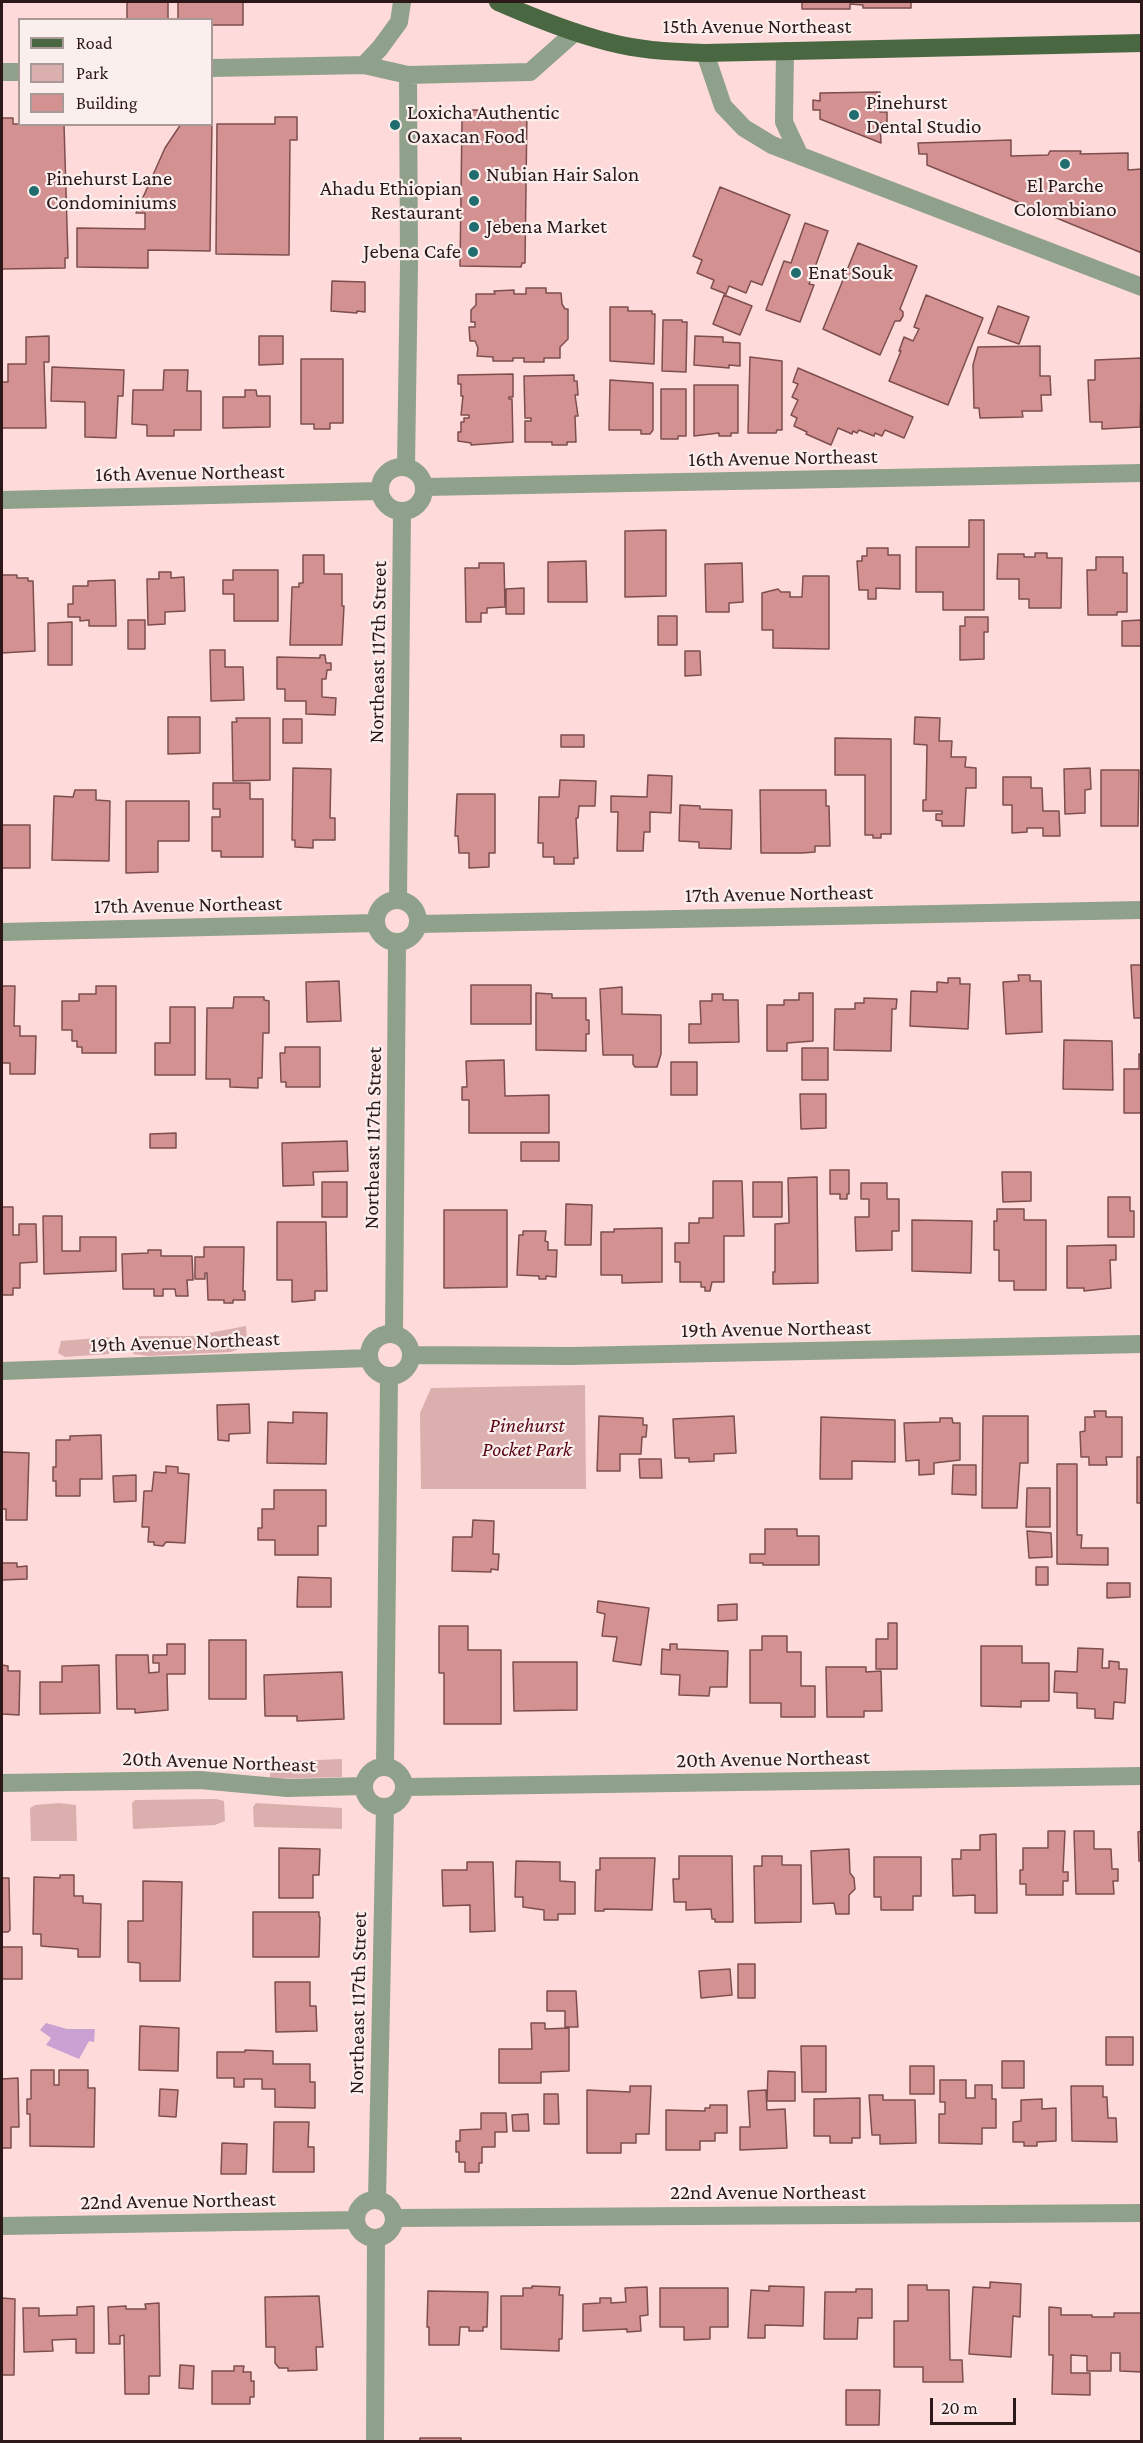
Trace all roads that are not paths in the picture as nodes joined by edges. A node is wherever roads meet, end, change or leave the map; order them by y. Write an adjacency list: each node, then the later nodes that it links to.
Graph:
1 (402, 2): 7 (street)
2 (498, 2): 3 (main road, 15th Avenue Northeast)
3 (575, 32): 6 (main road, 15th Avenue Northeast); 11 (street)
4 (1142, 42): 5 (main road, 15th Avenue Northeast)
5 (785, 51): 6 (main road, 15th Avenue Northeast); 12 (street)
6 (705, 52): 12 (street)
7 (364, 65): 8 (street); 11 (street)
8 (213, 68)
9 (2, 72): 10 (street)
10 (18, 72)
11 (408, 75): 14 (street)
12 (800, 156): 13 (street)
13 (1142, 287)
14 (406, 467): 16 (street); 17 (street)
15 (1142, 473): 16 (street, 16th Avenue Northeast)
16 (425, 487): 19 (street)
17 (380, 491): 18 (street, 16th Avenue Northeast); 19 (street)
18 (2, 500)
19 (402, 512): 20 (street, Northeast 117th Street)
20 (398, 900): 22 (street); 23 (street)
21 (1142, 910): 23 (street, 17th Avenue Northeast)
22 (375, 923): 24 (street, 17th Avenue Northeast); 25 (street)
23 (418, 924): 25 (street)
24 (2, 932)
25 (397, 943): 26 (street, Northeast 117th Street)
26 (394, 1334): 28 (street); 29 (street)
27 (1142, 1344): 28 (street, 19th Avenue Northeast)
28 (412, 1355): 31 (street)
29 (369, 1358): 30 (street, 19th Avenue Northeast); 31 (street)
30 (2, 1371)
31 (389, 1377): 32 (street)
32 (386, 1766): 35 (street); 36 (street)
33 (1142, 1776): 36 (street, 20th Avenue Northeast)
34 (2, 1783): 35 (street, 20th Avenue Northeast)
35 (364, 1786): 37 (street)
36 (405, 1787): 37 (street)
37 (385, 1807): 38 (street, Northeast 117th Street)
38 (377, 2200): 40 (street); 41 (street)
39 (1142, 2213): 40 (street, 22nd Avenue Northeast)
40 (394, 2218): 43 (street)
41 (356, 2220): 42 (street, 22nd Avenue Northeast); 43 (street)
42 (2, 2226)
43 (376, 2238): 44 (street)
44 (375, 2442)

